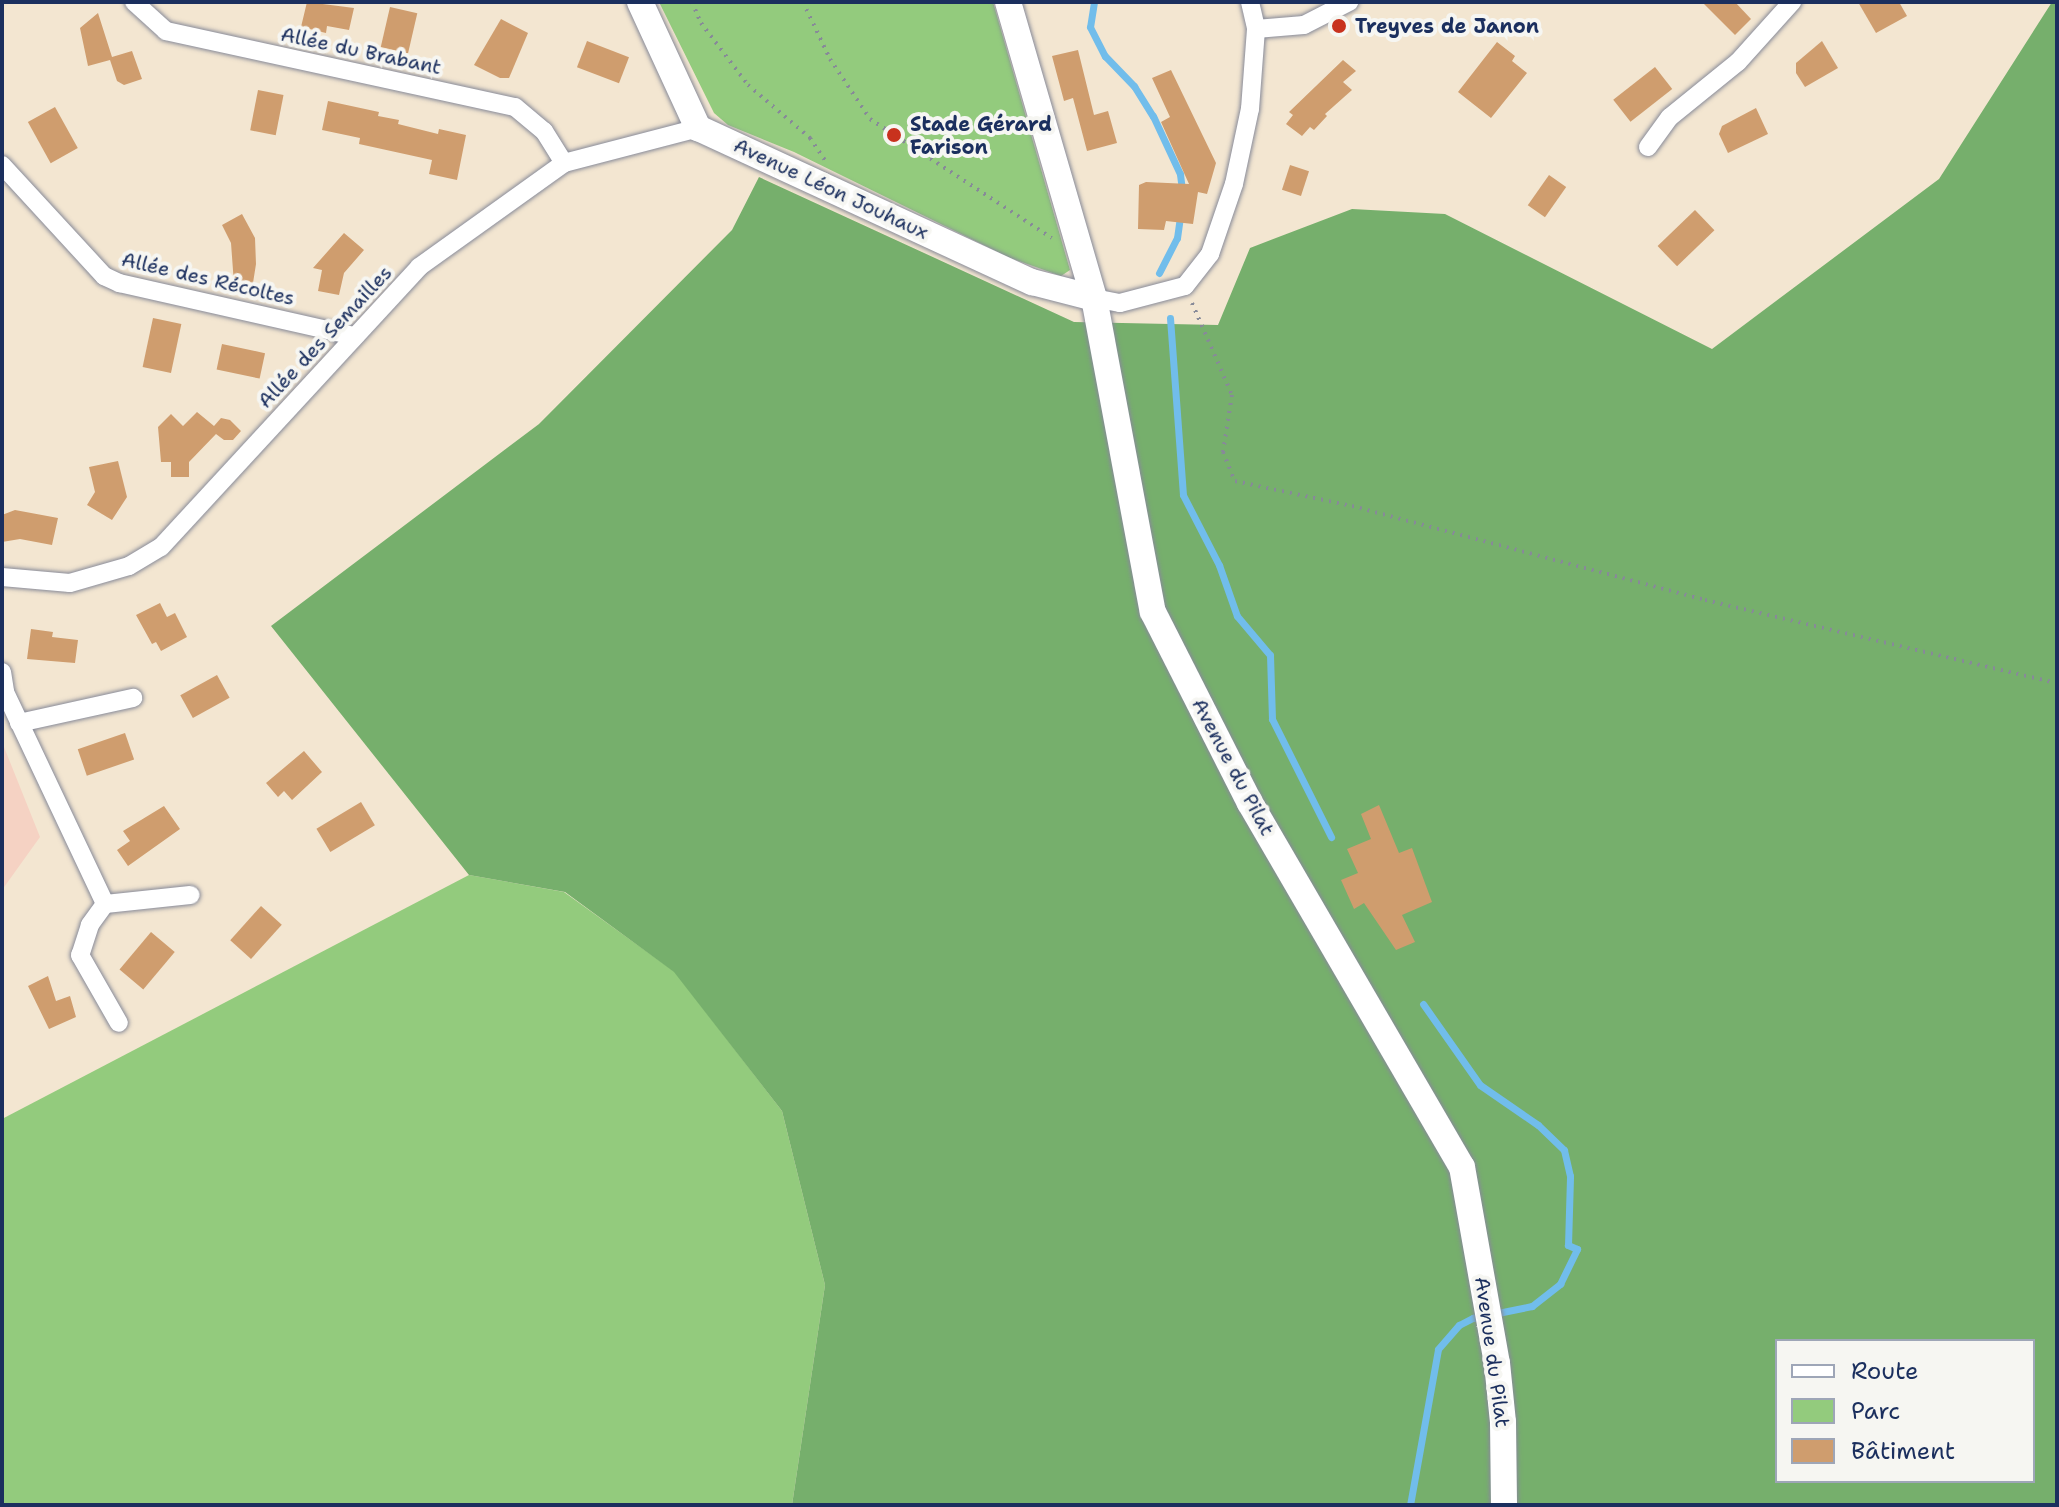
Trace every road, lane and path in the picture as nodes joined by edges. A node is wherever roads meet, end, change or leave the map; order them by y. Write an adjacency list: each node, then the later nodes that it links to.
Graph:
1 (134, 2): 13 (street, Allée du Brabant)
2 (640, 2): 10 (main road)
3 (692, 2): 12 (path)
4 (803, 2): 15 (path)
5 (1008, 2): 15 (main road, Avenue du Pilat)
6 (1250, 2): 9 (street)
7 (1349, 2): 9 (street)
8 (1792, 2): 11 (street)
9 (1256, 29): 16 (street)
10 (698, 128): 13 (street, Allée des Semailles); 17 (main road, Avenue Léon Jouhaux)
11 (1648, 147)
12 (826, 162)
13 (564, 163): 18 (street, Allée des Semailles)
14 (2, 165): 18 (street, Allée des Récoltes)
15 (1077, 239): 17 (main road, Avenue du Pilat)
16 (1185, 286): 17 (street); 21 (path)
17 (1094, 298): 27 (main road, Avenue du Pilat)
18 (355, 336): 19 (street, Allée des Semailles)
19 (2, 577)
20 (2, 672): 23 (street)
21 (2057, 683)
22 (133, 698): 23 (street)
23 (19, 723): 25 (street)
24 (191, 895): 25 (street)
25 (105, 904): 26 (street)
26 (119, 1023)
27 (1504, 1505)

